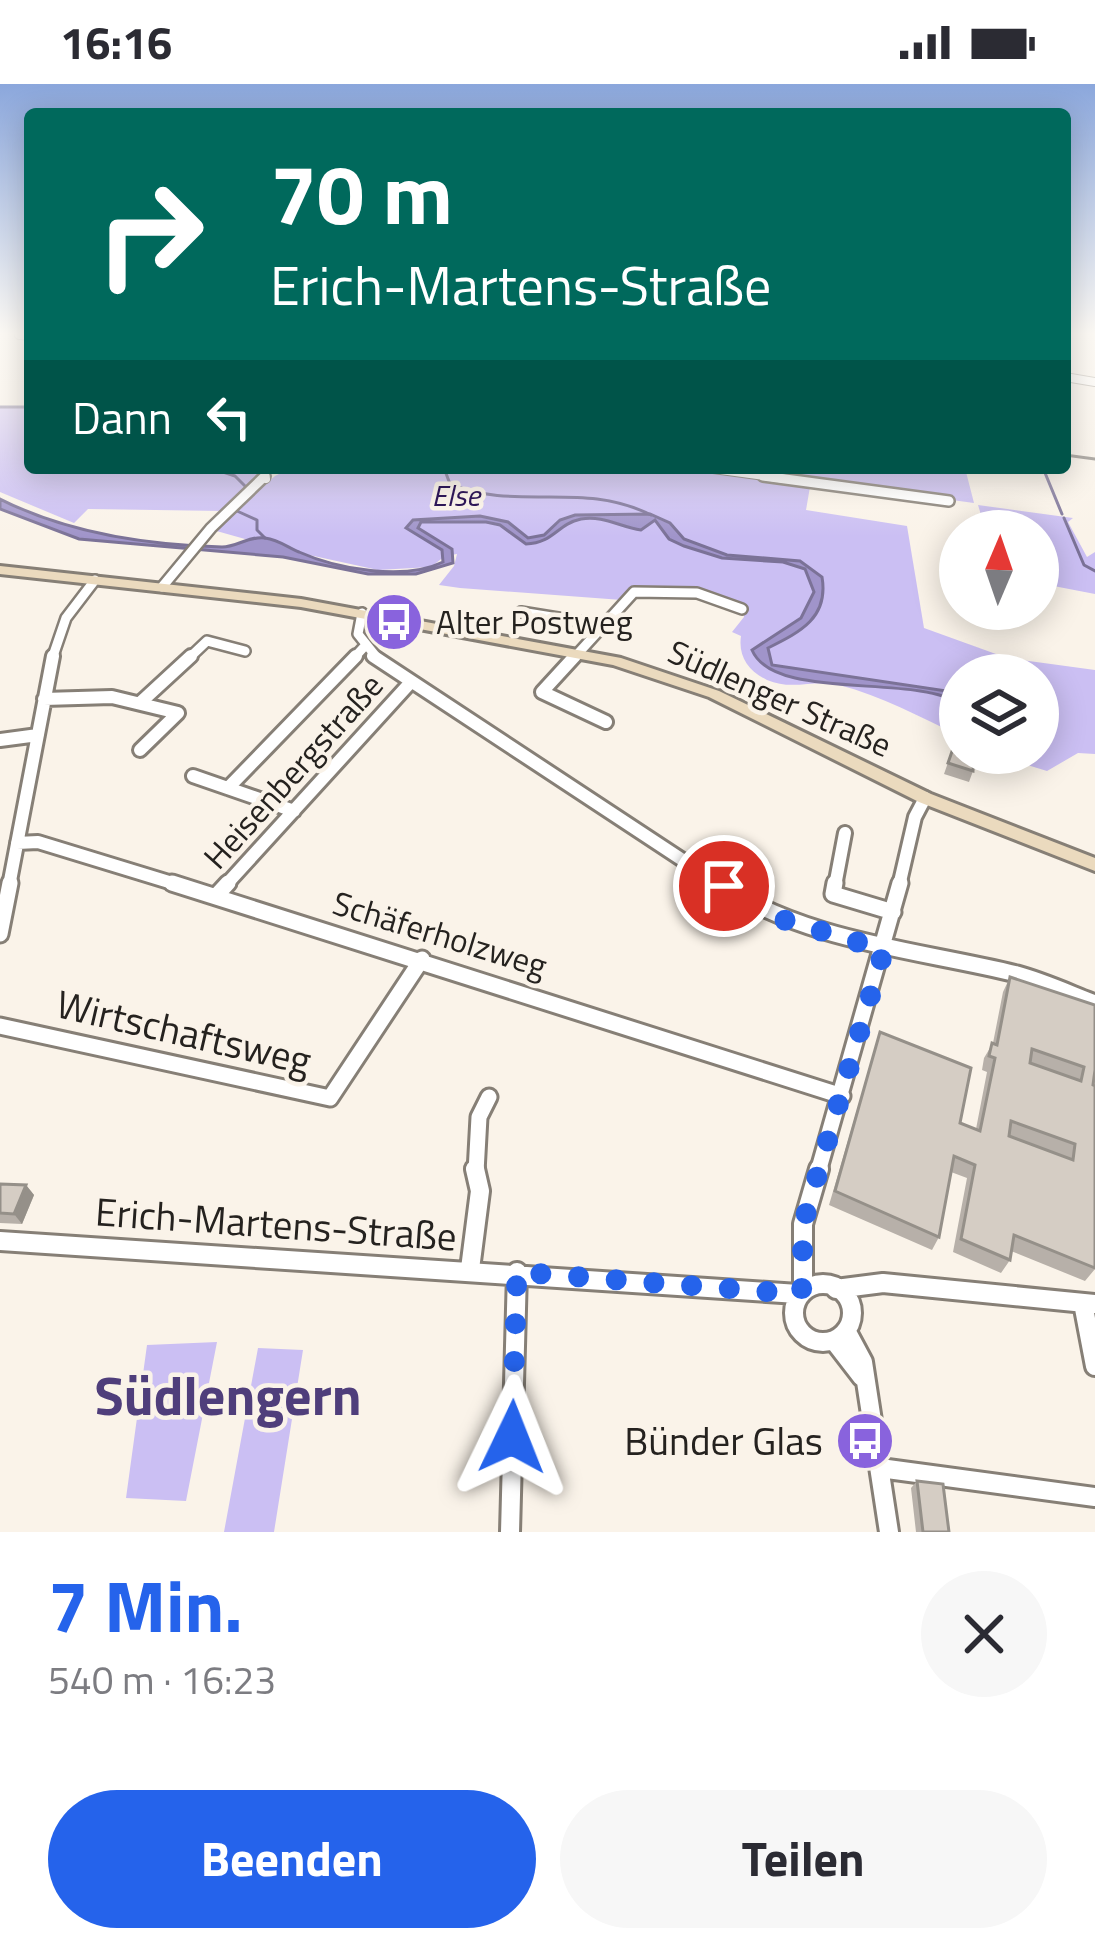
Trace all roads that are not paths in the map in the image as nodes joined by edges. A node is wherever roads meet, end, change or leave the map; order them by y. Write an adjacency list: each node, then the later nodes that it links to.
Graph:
1 (265, 474): 6 (street)
2 (750, 474): 3 (street)
3 (949, 501)
4 (0, 570): 5 (main road, Südlenger Straße)
5 (95, 580): 6 (main road, Südlenger Straße); 15 (street)
6 (162, 586): 9 (main road, Südlenger Straße)
7 (742, 609): 10 (street)
8 (520, 612): 10 (street)
9 (362, 613): 11 (street); 13 (main road, Südlenger Straße)
10 (602, 625): 13 (street)
11 (364, 647): 14 (street); 22 (street)
12 (244, 651): 16 (street)
13 (580, 652): 17 (street); 23 (main road, Südlenger Straße)
14 (410, 683): 24 (street, Heisenbergstraße); 31 (street)
15 (44, 699): 16 (street); 18 (street)
16 (141, 702): 20 (street)
17 (606, 722)
18 (38, 735): 19 (street); 26 (street)
19 (0, 740)
20 (140, 751)
21 (193, 776): 22 (street)
22 (228, 788): 24 (street)
23 (925, 798): 27 (main road, Südlenger Straße); 29 (street)
24 (294, 811): 28 (street, Heisenbergstraße)
25 (845, 833): 29 (street)
26 (11, 850): 28 (street, Schäferholzweg); 30 (street)
27 (1095, 865)
28 (216, 896): 32 (street, Schäferholzweg)
29 (893, 912): 31 (street)
30 (0, 934)
31 (884, 950): 33 (street); 35 (street)
32 (422, 959): 34 (street, Wirtschaftsweg); 35 (street, Schäferholzweg)
33 (1095, 1003)
34 (0, 1026)
35 (842, 1096): 38 (street)
36 (489, 1097): 39 (street)
37 (0, 1241): 39 (street, Erich-Martens-Straße)
38 (802, 1254): 42 (street); 43 (street)
39 (470, 1269): 40 (street, Erich-Martens-Straße)
40 (517, 1272): 43 (street, Erich-Martens-Straße); 50 (street)
41 (883, 1283): 42 (street); 44 (street); 45 (street)
42 (832, 1287): 43 (street); 45 (street)
43 (798, 1297): 46 (street)
44 (1089, 1303): 47 (street)
45 (850, 1305): 46 (street)
46 (841, 1338): 48 (street)
47 (1095, 1366)
48 (880, 1468): 49 (street); 51 (street)
49 (1095, 1497)
50 (510, 1532)
51 (889, 1532)

